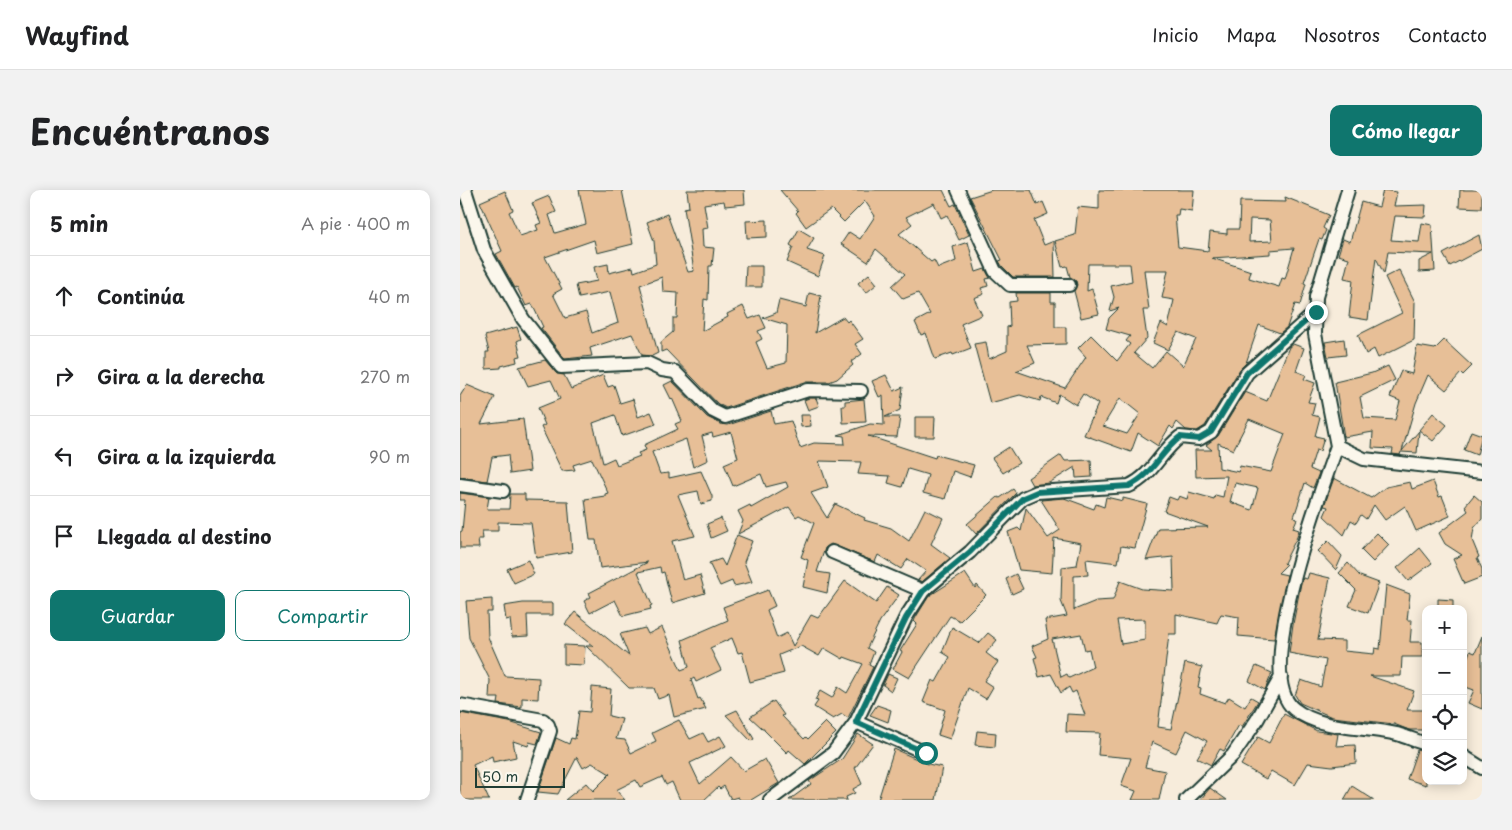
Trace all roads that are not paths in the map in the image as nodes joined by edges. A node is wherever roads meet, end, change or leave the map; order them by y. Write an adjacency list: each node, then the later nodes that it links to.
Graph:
1 (465, 190): 6 (street)
2 (958, 190): 4 (street)
3 (1348, 190): 5 (street)
4 (1069, 285)
5 (1316, 312): 7 (street); 12 (street)
6 (861, 391)
7 (1337, 446): 8 (street); 13 (street)
8 (1482, 472)
9 (460, 485): 10 (street)
10 (503, 491)
11 (832, 552): 12 (street)
12 (923, 591): 15 (street)
13 (1281, 677): 16 (street); 22 (street)
14 (460, 705): 20 (street)
15 (856, 722): 17 (street); 21 (street)
16 (1422, 743)
17 (926, 753)
18 (1467, 759): 19 (street)
19 (1482, 768)
20 (527, 800)
21 (770, 800)
22 (1186, 800)

